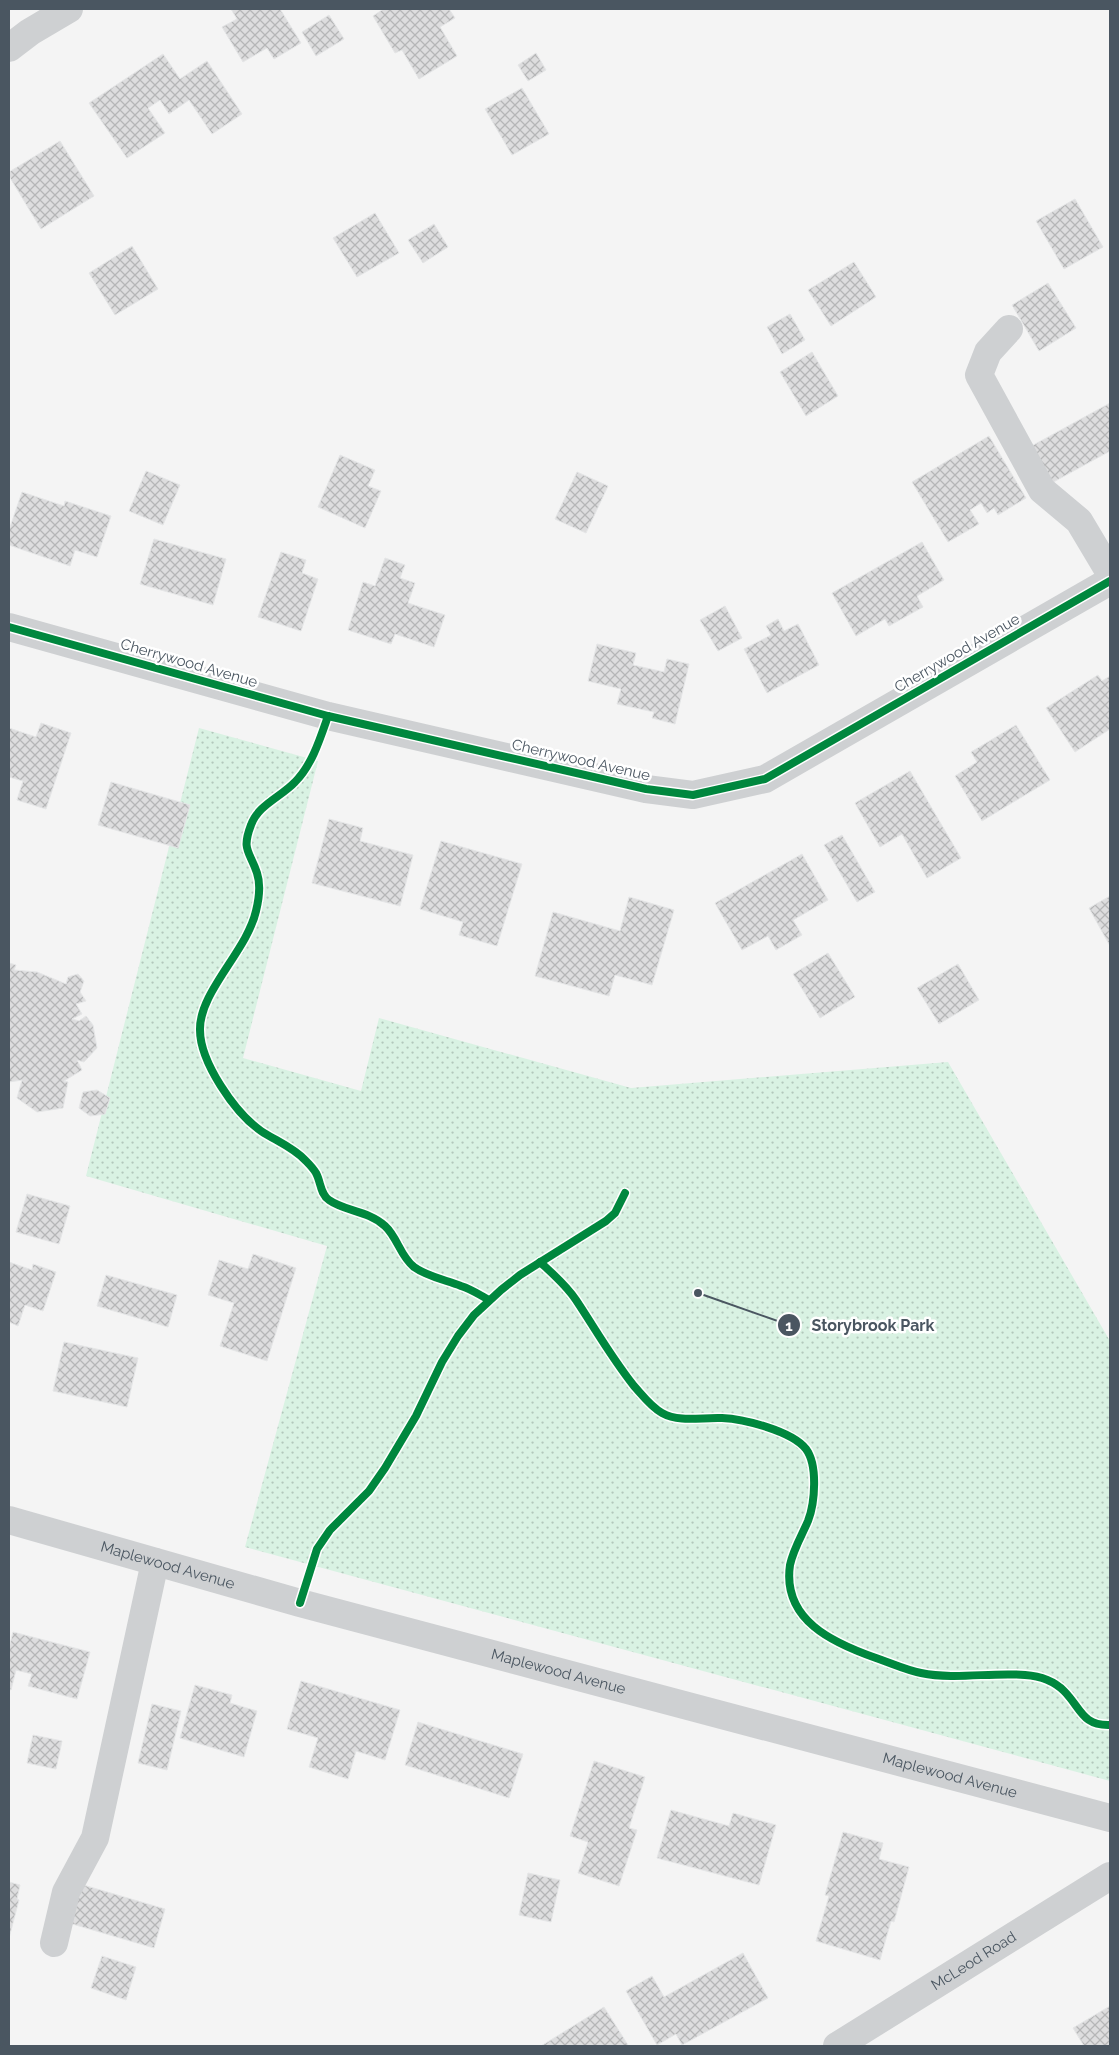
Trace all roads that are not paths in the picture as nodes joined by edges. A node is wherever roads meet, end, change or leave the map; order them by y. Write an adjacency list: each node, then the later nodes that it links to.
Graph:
1 (70, 9): 2 (street)
2 (9, 48)
3 (1010, 329): 4 (street)
4 (1110, 573)
5 (1110, 581): 6 (street, Cherrywood Avenue)
6 (9, 626)
7 (9, 1520): 8 (street, Maplewood Avenue)
8 (155, 1562): 9 (street, Maplewood Avenue); 11 (street)
9 (1110, 1818)
10 (1110, 1876): 12 (street, McLeod Road)
11 (54, 1943)
12 (837, 2046)

